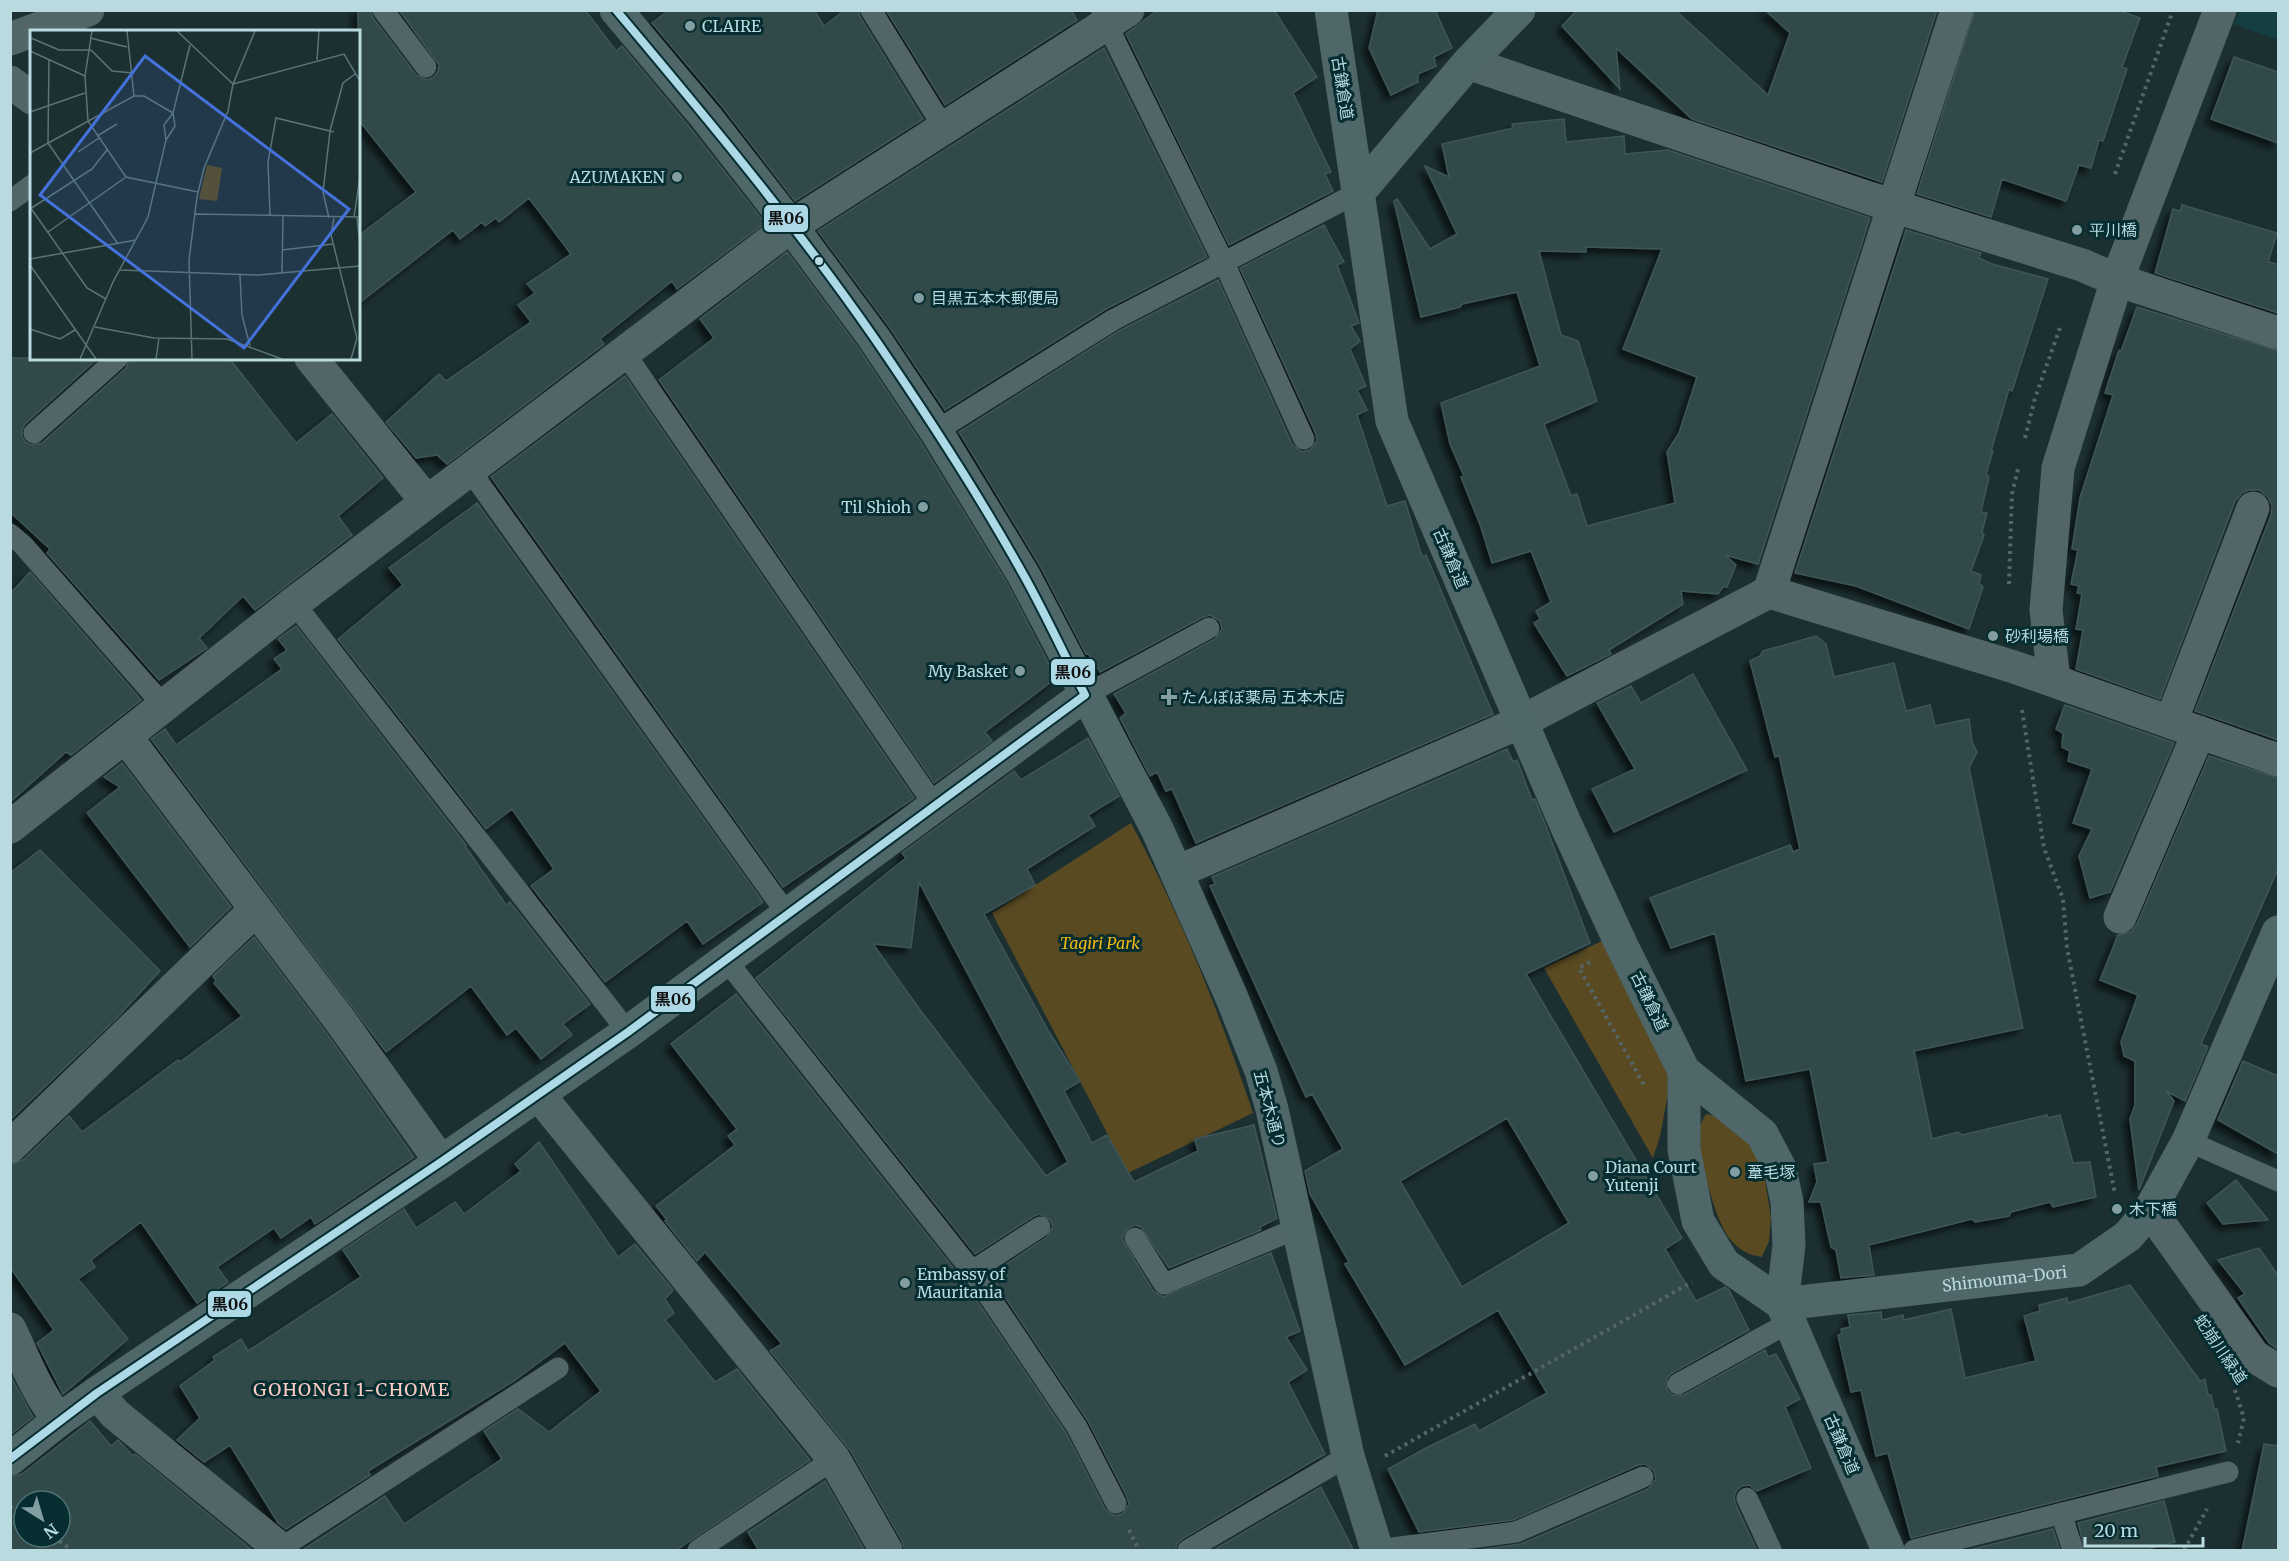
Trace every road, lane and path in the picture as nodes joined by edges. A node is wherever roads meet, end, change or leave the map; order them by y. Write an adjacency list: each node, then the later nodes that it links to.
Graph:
1 (88, 10): 10 (street)
2 (383, 10): 14 (lane)
3 (616, 10): 22 (street, 五本木通り)
4 (871, 10): 17 (lane)
5 (1331, 10): 19 (street, 古鎌倉道)
6 (1519, 10): 13 (street)
7 (1957, 10): 21 (street)
8 (2220, 10): 24 (street)
9 (1112, 15): 17 (street); 23 (lane)
10 (34, 30)
11 (30, 32): 12 (street)
12 (10, 39)
13 (1468, 63): 19 (street); 21 (street)
14 (426, 67)
15 (10, 82): 16 (street)
16 (30, 97)
17 (944, 128): 22 (street)
18 (30, 186): 20 (lane)
19 (1359, 192): 23 (lane); 42 (street, 古鎌倉道)
20 (10, 201)
21 (1893, 206): 24 (street); 36 (street)
22 (791, 226): 26 (street); 29 (street, 五本木通り)
23 (1224, 263): 29 (lane); 31 (lane)
24 (2117, 280): 25 (street); 39 (street)
25 (2278, 333)
26 (624, 352): 32 (street); 46 (lane)
27 (116, 360): 30 (lane)
28 (313, 360): 33 (street)
29 (936, 431): 40 (street, 五本木通り)
30 (34, 433)
31 (1304, 439)
32 (469, 469): 33 (street); 50 (lane)
33 (427, 502): 37 (street)
34 (2253, 508): 43 (street)
35 (10, 534): 41 (lane)
36 (1769, 592): 39 (street); 42 (street)
37 (294, 603): 41 (street); 54 (lane)
38 (1209, 628): 40 (lane)
39 (2054, 680): 43 (street)
40 (1085, 695): 46 (street); 48 (street, 五本木通り)
41 (164, 706): 44 (street)
42 (1521, 722): 48 (street); 55 (street, 古鎌倉道)
43 (2185, 727): 45 (street); 51 (street)
44 (126, 737): 47 (street); 49 (street)
45 (2278, 760)
46 (935, 806): 50 (street)
47 (13, 820)
48 (1177, 872): 63 (street, 五本木通り)
49 (256, 909): 58 (street); 59 (street)
50 (787, 914): 53 (street)
51 (2120, 917)
52 (2278, 932): 57 (street, Shimouma-Dori)
53 (726, 960): 54 (street); 66 (lane)
54 (628, 1032): 56 (street)
55 (1684, 1071): 65 (street, 古鎌倉道); 67 (street, 古鎌倉道)
56 (539, 1095): 59 (street); 76 (street)
57 (2188, 1141): 60 (lane); 61 (street, Shimouma-Dori)
58 (10, 1147)
59 (441, 1162): 73 (street)
60 (2278, 1181)
61 (2150, 1210): 67 (street, Shimouma-Dori); 70 (street)
62 (1040, 1227): 66 (lane)
63 (1298, 1228): 64 (lane); 77 (street, 五本木通り)
64 (1136, 1238)
65 (1724, 1264): 67 (street, 古鎌倉道); 77 (path)
66 (972, 1271): 81 (lane)
67 (1786, 1313): 71 (lane); 89 (street, 古鎌倉道)
68 (10, 1329): 74 (street)
69 (558, 1368): 83 (lane)
70 (2278, 1371)
71 (1678, 1384)
72 (2231, 1384): 78 (path, 蛇崩川緑道)
73 (97, 1393): 74 (street); 83 (street)
74 (59, 1420): 75 (street)
75 (10, 1459)
76 (834, 1459): 85 (lane); 86 (street)
77 (1351, 1465): 84 (street, 五本木通り); 87 (lane)
78 (2228, 1472): 82 (lane); 92 (path, 蛇崩川緑道)
79 (1643, 1477): 84 (lane)
80 (1747, 1497): 88 (lane)
81 (1116, 1503)
82 (2061, 1513): 90 (lane); 91 (lane)
83 (281, 1549)
84 (1377, 1550)
85 (698, 1551)
86 (886, 1551)
87 (1188, 1551)
88 (1771, 1551)
89 (1888, 1551)
90 (1914, 1551)
91 (2073, 1551)
92 (2184, 1551)

